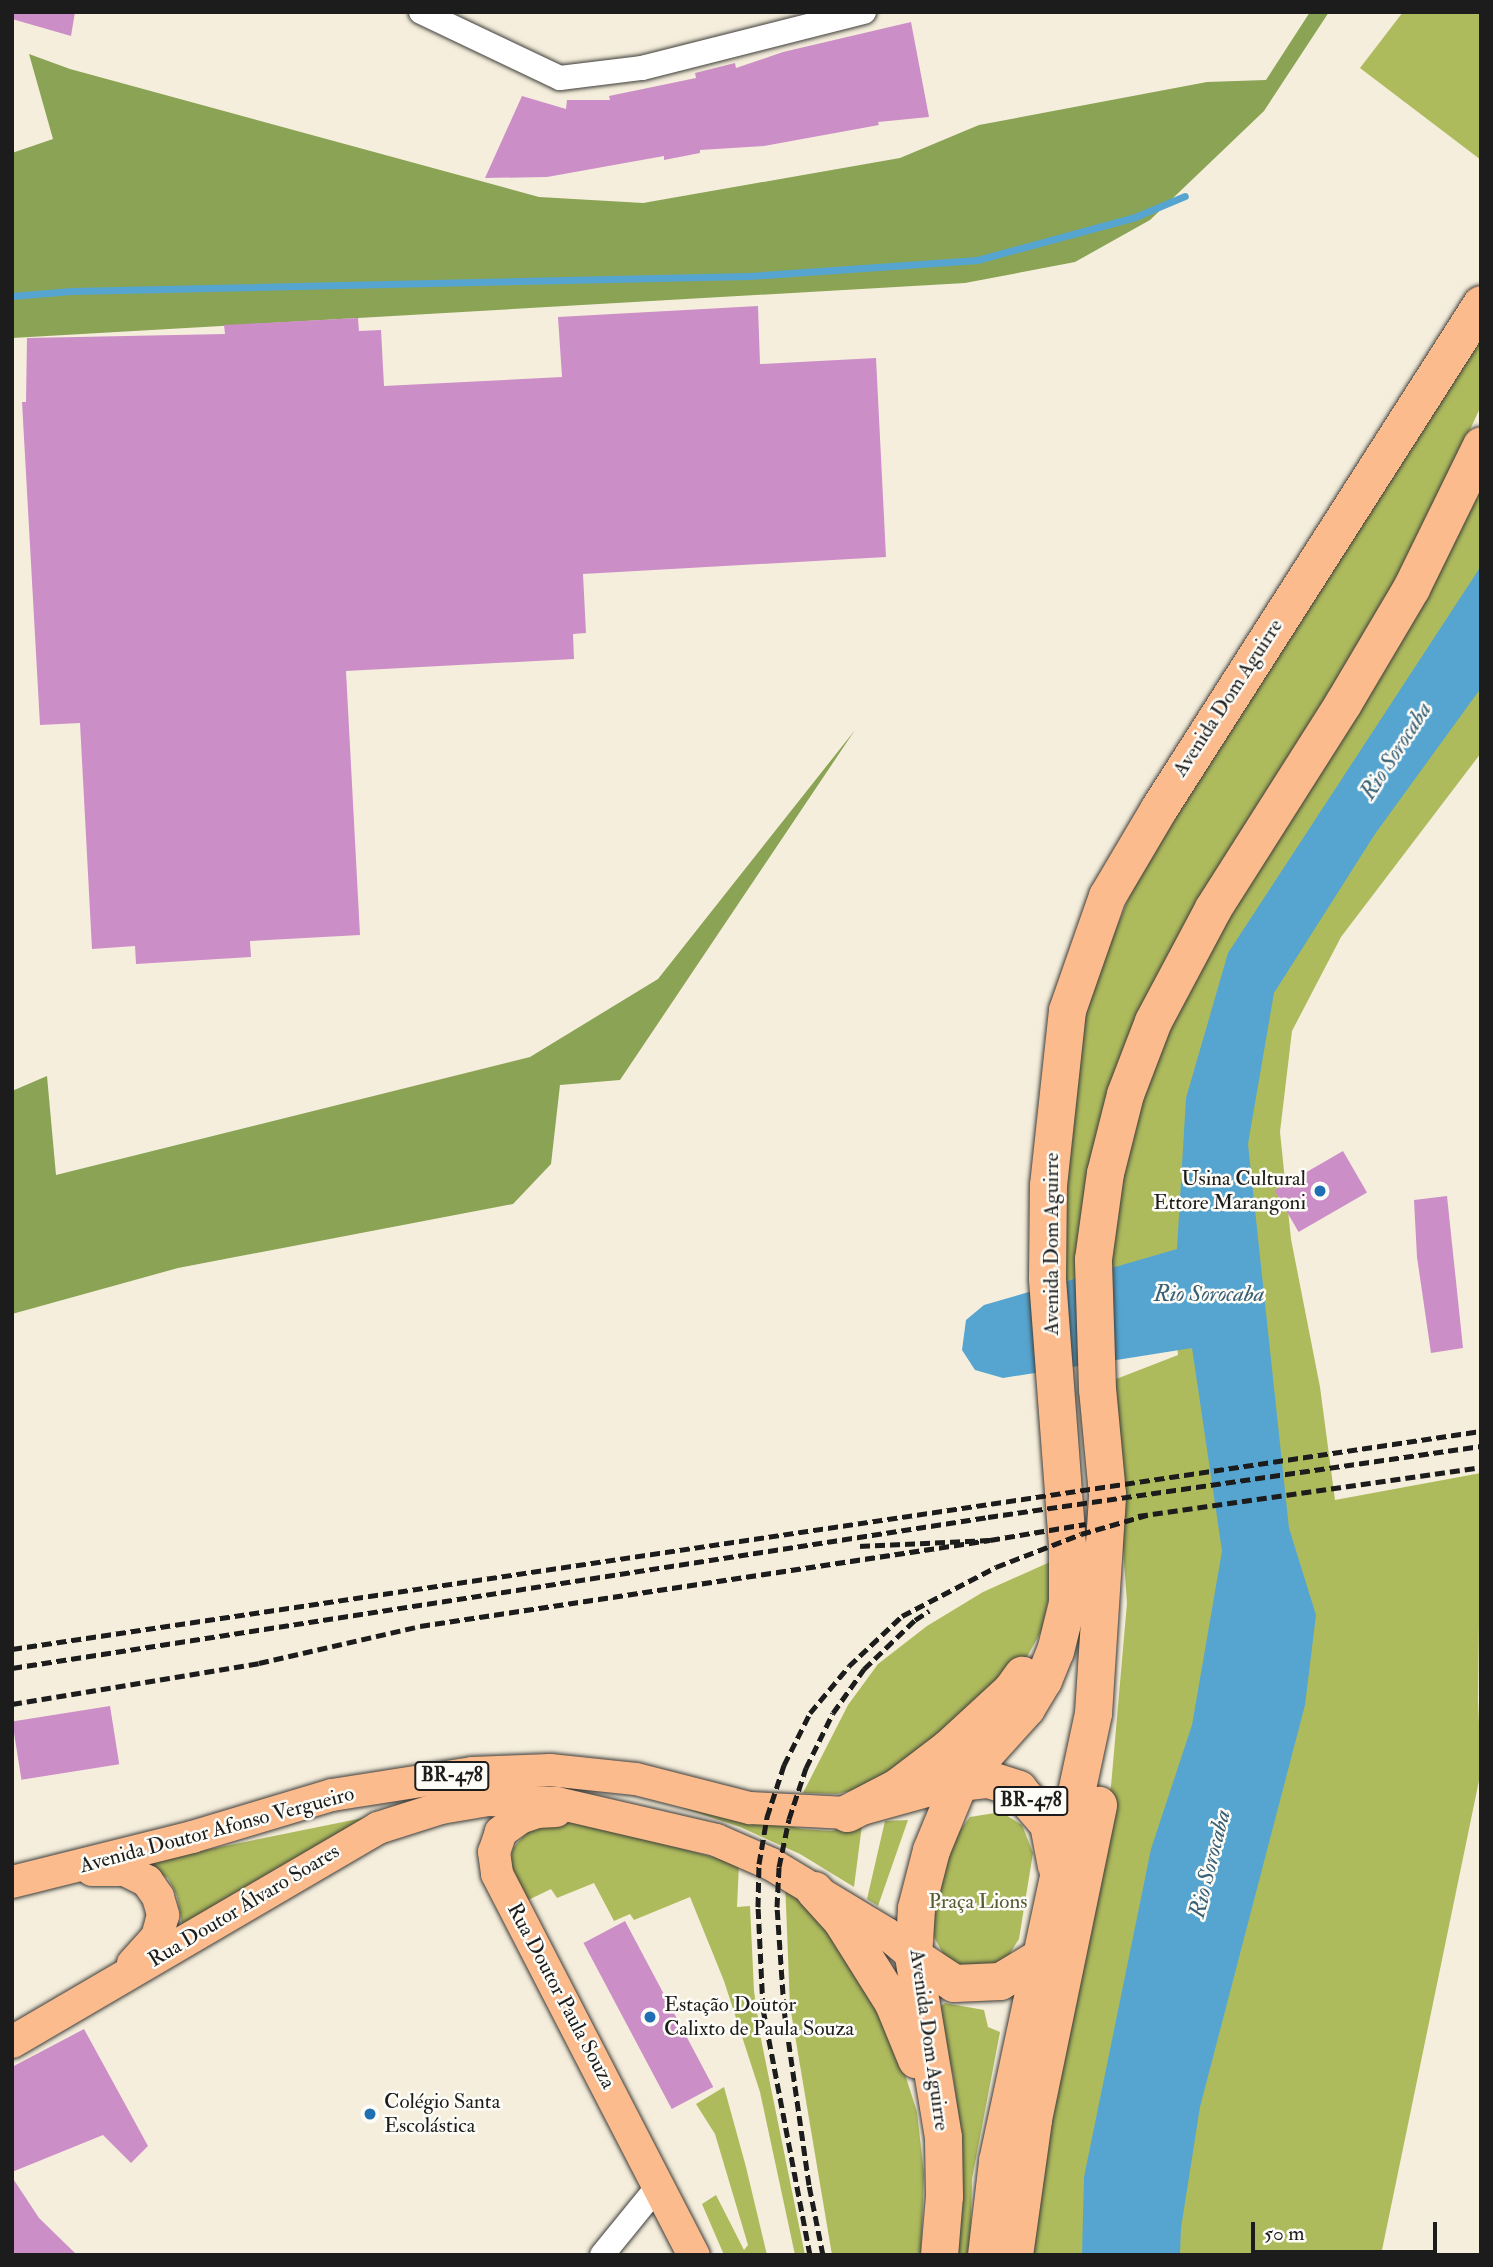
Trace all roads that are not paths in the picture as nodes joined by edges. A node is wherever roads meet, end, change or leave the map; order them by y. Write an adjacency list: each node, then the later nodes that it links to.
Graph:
1 (421, 12): 2 (street)
2 (864, 12)
3 (1481, 304): 6 (highway, Avenida Dom Aguirre)
4 (1481, 445): 5 (highway, Avenida Dom Aguirre)
5 (1107, 1494): 11 (highway, Avenida Dom Aguirre); 24 (highway)
6 (1067, 1603): 7 (highway, Avenida Dom Aguirre); 8 (highway)
7 (959, 1782): 8 (main road, Avenida Doutor Afonso Vergueiro / BR-478); 11 (highway, BR-478); 14 (highway, Avenida Dom Aguirre)
8 (847, 1813): 10 (main road, Avenida Doutor Afonso Vergueiro / BR-478)
9 (606, 1815): 13 (main road, BR-478); 16 (main road, Rua Doutor Álvaro Soares / BR-478); 19 (main road, Rua Doutor Paula Souza)
10 (66, 1870): 12 (main road, Avenida Doutor Afonso Vergueiro / BR-478); 16 (main road)
11 (1057, 1874): 15 (highway, Avenida Dom Aguirre)
12 (12, 1882)
13 (814, 1890): 14 (main road); 18 (highway, BR-478)
14 (913, 1956): 15 (highway); 18 (highway, Avenida Dom Aguirre)
15 (1040, 1957): 23 (highway, Avenida Dom Aguirre)
16 (119, 1979): 17 (main road, Rua Doutor Álvaro Soares / BR-478)
17 (12, 2042)
18 (943, 2137): 22 (highway, Avenida Dom Aguirre)
19 (660, 2184): 20 (street); 21 (main road, Rua Doutor Paula Souza)
20 (602, 2255)
21 (694, 2255)
22 (939, 2255)
23 (986, 2255)
24 (1014, 2255)

